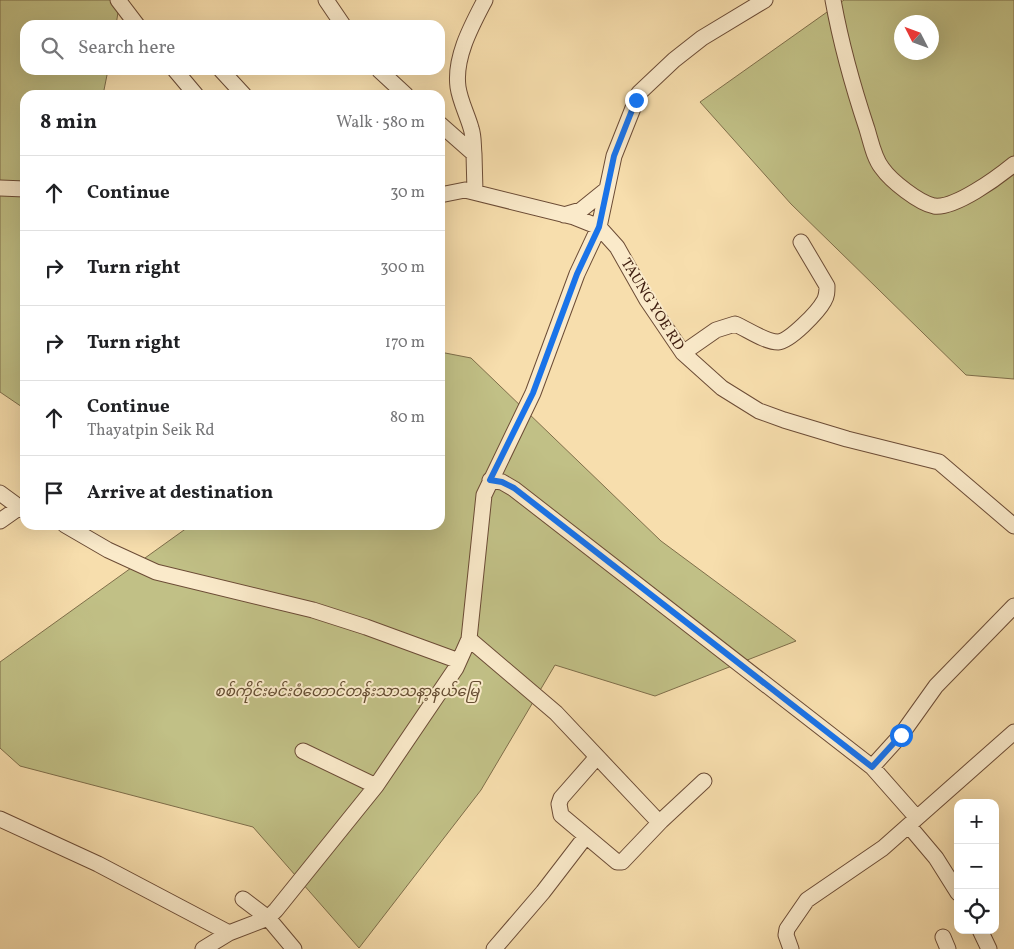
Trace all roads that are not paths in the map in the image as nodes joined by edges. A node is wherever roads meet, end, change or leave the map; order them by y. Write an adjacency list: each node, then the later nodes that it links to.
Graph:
1 (118, 0): 6 (street)
2 (326, 0): 7 (street)
3 (485, 0): 15 (street)
4 (765, 0): 19 (street)
5 (833, 0): 16 (street)
6 (133, 20)
7 (340, 20)
8 (179, 75): 11 (street)
9 (225, 75): 12 (street)
10 (385, 75): 13 (street)
11 (192, 90)
12 (239, 90)
13 (401, 90)
14 (445, 128): 15 (street)
15 (474, 154): 20 (street)
16 (1014, 164)
17 (0, 188): 18 (street)
18 (20, 189)
19 (607, 189): 22 (street); 23 (street)
20 (475, 192): 21 (street, TAUNG YOE RD); 22 (street, TAUNG YOE RD)
21 (445, 194)
22 (564, 215): 23 (street, TAUNG YOE RD)
23 (599, 227): 25 (street, TAUNG YOE RD); 26 (street)
24 (801, 242): 25 (street)
25 (683, 353): 31 (street, TAUNG YOE RD)
26 (490, 480): 34 (street); 39 (street)
27 (0, 493): 28 (street)
28 (20, 508)
29 (20, 510): 30 (street)
30 (0, 520)
31 (1014, 526)
32 (74, 530): 35 (street)
33 (1014, 606): 39 (street)
34 (469, 638): 35 (street); 38 (street)
35 (459, 661): 41 (street)
36 (1014, 732): 44 (street)
37 (303, 751): 41 (street)
38 (597, 757): 43 (street); 45 (street)
39 (872, 767): 44 (street)
40 (704, 781): 43 (street)
41 (376, 786): 48 (street)
42 (0, 819): 49 (street)
43 (661, 821): 45 (street)
44 (913, 822): 46 (street); 54 (street)
45 (586, 836): 53 (street)
46 (955, 889)
47 (243, 899): 48 (street)
48 (268, 918): 49 (street); 52 (street)
49 (229, 933): 51 (street)
50 (982, 934): 55 (street)
51 (203, 949)
52 (294, 949)
53 (494, 949)
54 (791, 949)
55 (990, 949)

